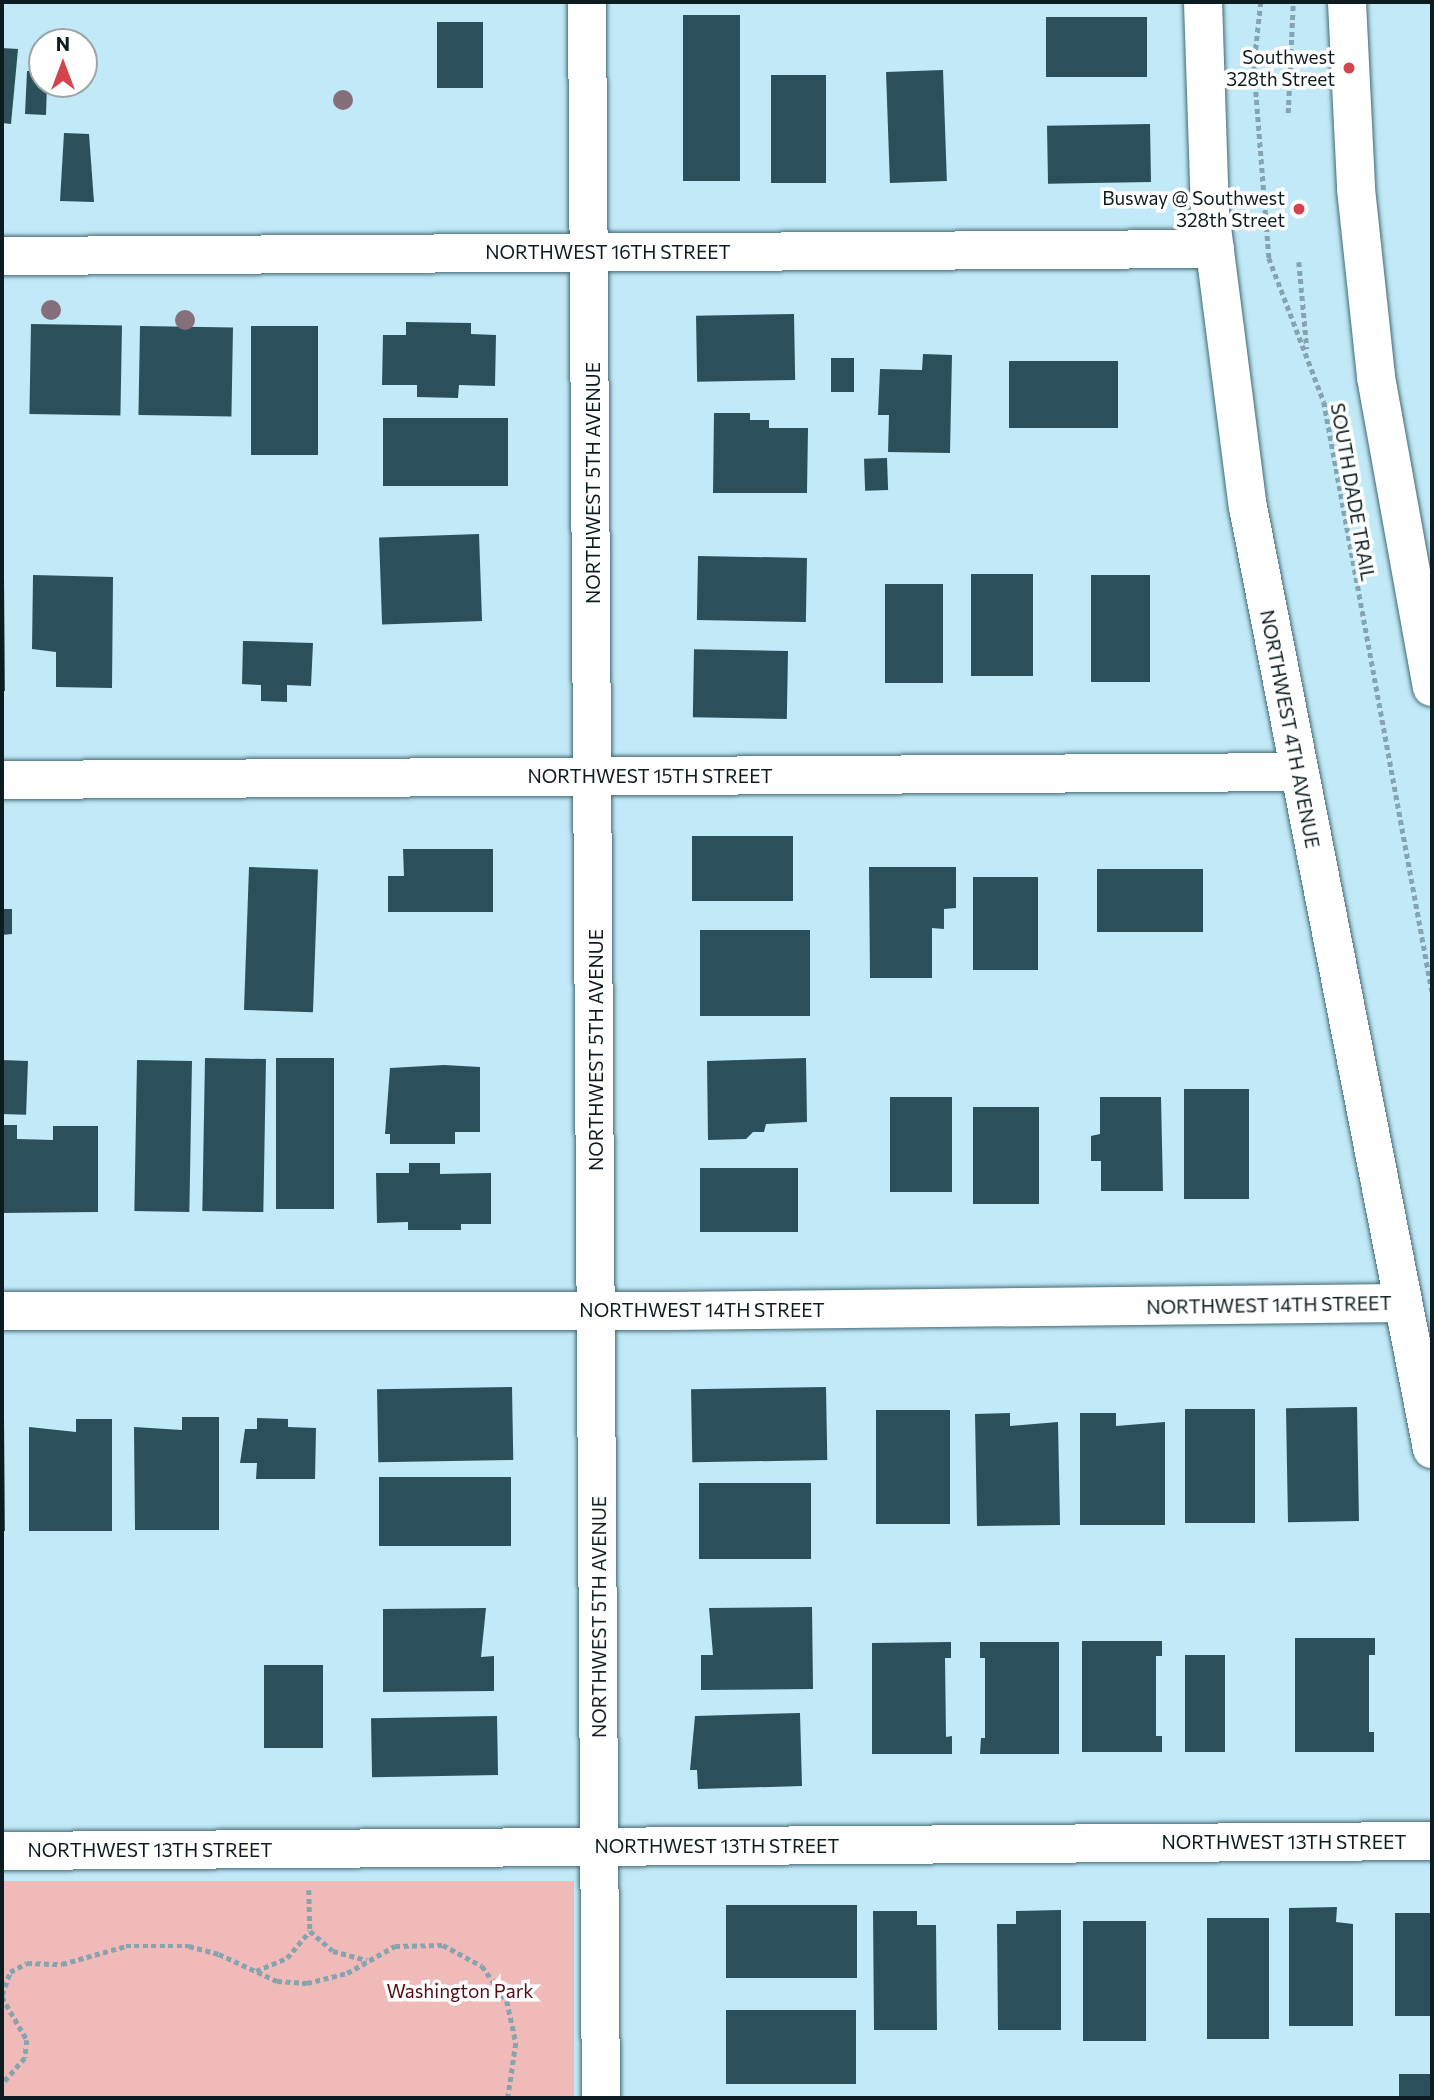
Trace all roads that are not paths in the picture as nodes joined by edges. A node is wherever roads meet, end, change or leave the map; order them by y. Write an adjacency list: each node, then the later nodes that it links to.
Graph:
1 (587, 2): 5 (street, NORTHWEST 5TH AVENUE)
2 (1203, 2): 4 (street, NORTHWEST 4TH AVENUE)
3 (1347, 2): 7 (street)
4 (1214, 249): 5 (street, NORTHWEST 16TH STREET); 8 (street, NORTHWEST 4TH AVENUE)
5 (592, 252): 6 (street, NORTHWEST 16TH STREET); 9 (street, NORTHWEST 5TH AVENUE)
6 (2, 256)
7 (1432, 687)
8 (1298, 772): 9 (street, NORTHWEST 15TH STREET); 11 (street, NORTHWEST 4TH AVENUE)
9 (594, 777): 10 (street, NORTHWEST 15TH STREET); 12 (street, NORTHWEST 5TH AVENUE)
10 (2, 780)
11 (1403, 1303): 12 (street, NORTHWEST 14TH STREET); 14 (street, NORTHWEST 4TH AVENUE)
12 (598, 1310): 13 (street, NORTHWEST 14TH STREET); 16 (street, NORTHWEST 5TH AVENUE)
13 (2, 1311)
14 (1432, 1449)
15 (1432, 1841): 16 (street, NORTHWEST 13TH STREET)
16 (600, 1847): 17 (street, NORTHWEST 13TH STREET); 18 (street, NORTHWEST 5TH AVENUE)
17 (2, 1851)
18 (601, 2098)

